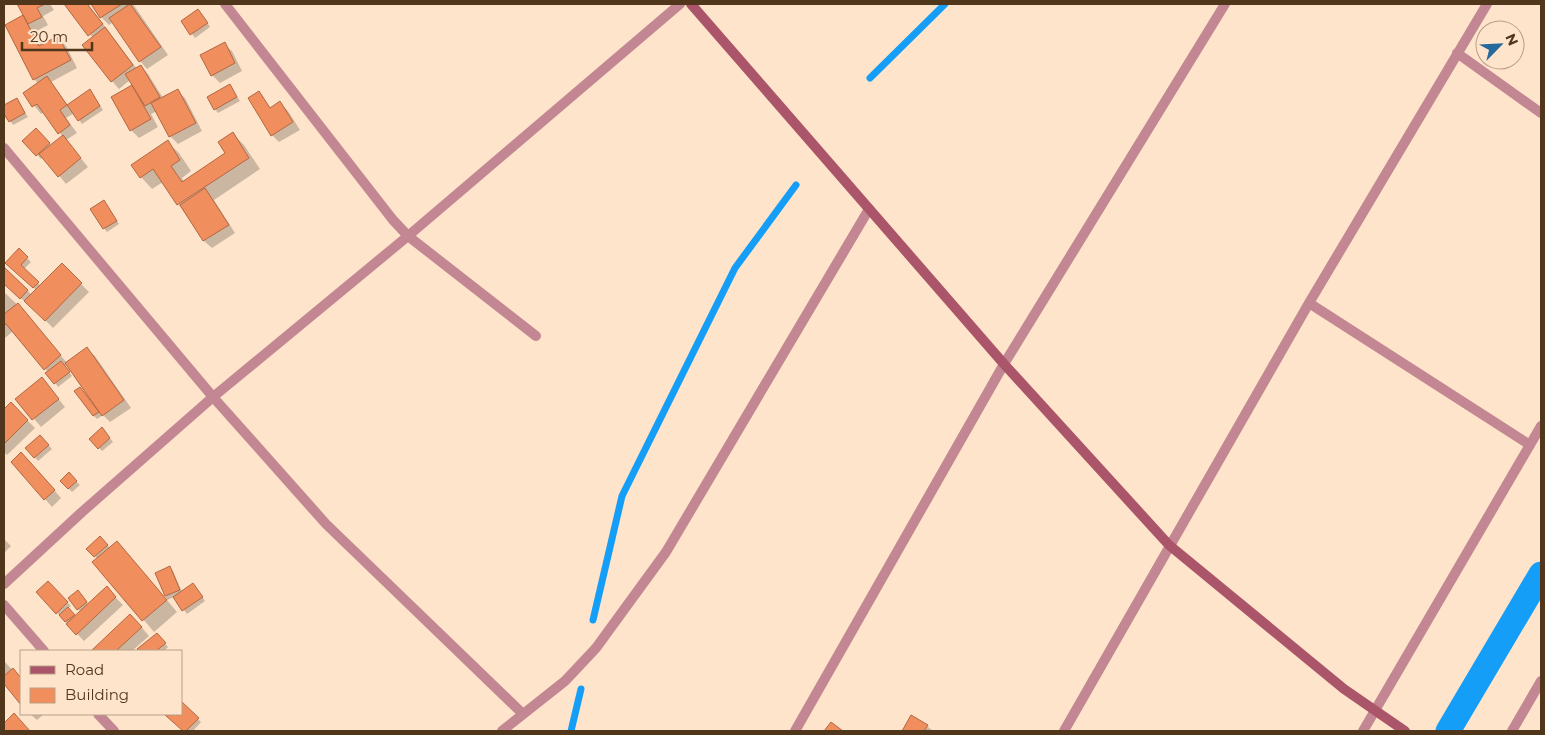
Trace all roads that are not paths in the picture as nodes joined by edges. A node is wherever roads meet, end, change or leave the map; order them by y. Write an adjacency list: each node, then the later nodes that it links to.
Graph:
1 (225, 4): 10 (street)
2 (680, 4): 10 (street)
3 (691, 4): 9 (street)
4 (1225, 4): 13 (street)
5 (1487, 4): 6 (street)
6 (1457, 53): 7 (street); 11 (street)
7 (1541, 113)
8 (4, 148): 14 (street)
9 (869, 209): 13 (street); 23 (street)
10 (408, 236): 12 (street); 14 (street)
11 (1309, 303): 16 (street); 17 (street)
12 (536, 336)
13 (1004, 364): 17 (street); 28 (street)
14 (213, 397): 18 (street); 23 (street)
15 (1541, 426): 16 (street)
16 (1530, 445): 22 (street)
17 (1169, 546): 22 (street); 29 (street)
18 (4, 584)
19 (4, 605): 20 (street)
20 (43, 650)
21 (1541, 681): 31 (street)
22 (1375, 712): 25 (street); 30 (street)
23 (523, 714): 27 (street)
24 (99, 715): 26 (street)
25 (1402, 729)
26 (114, 731)
27 (502, 731)
28 (795, 731)
29 (1064, 731)
30 (1363, 731)
31 (1512, 731)

